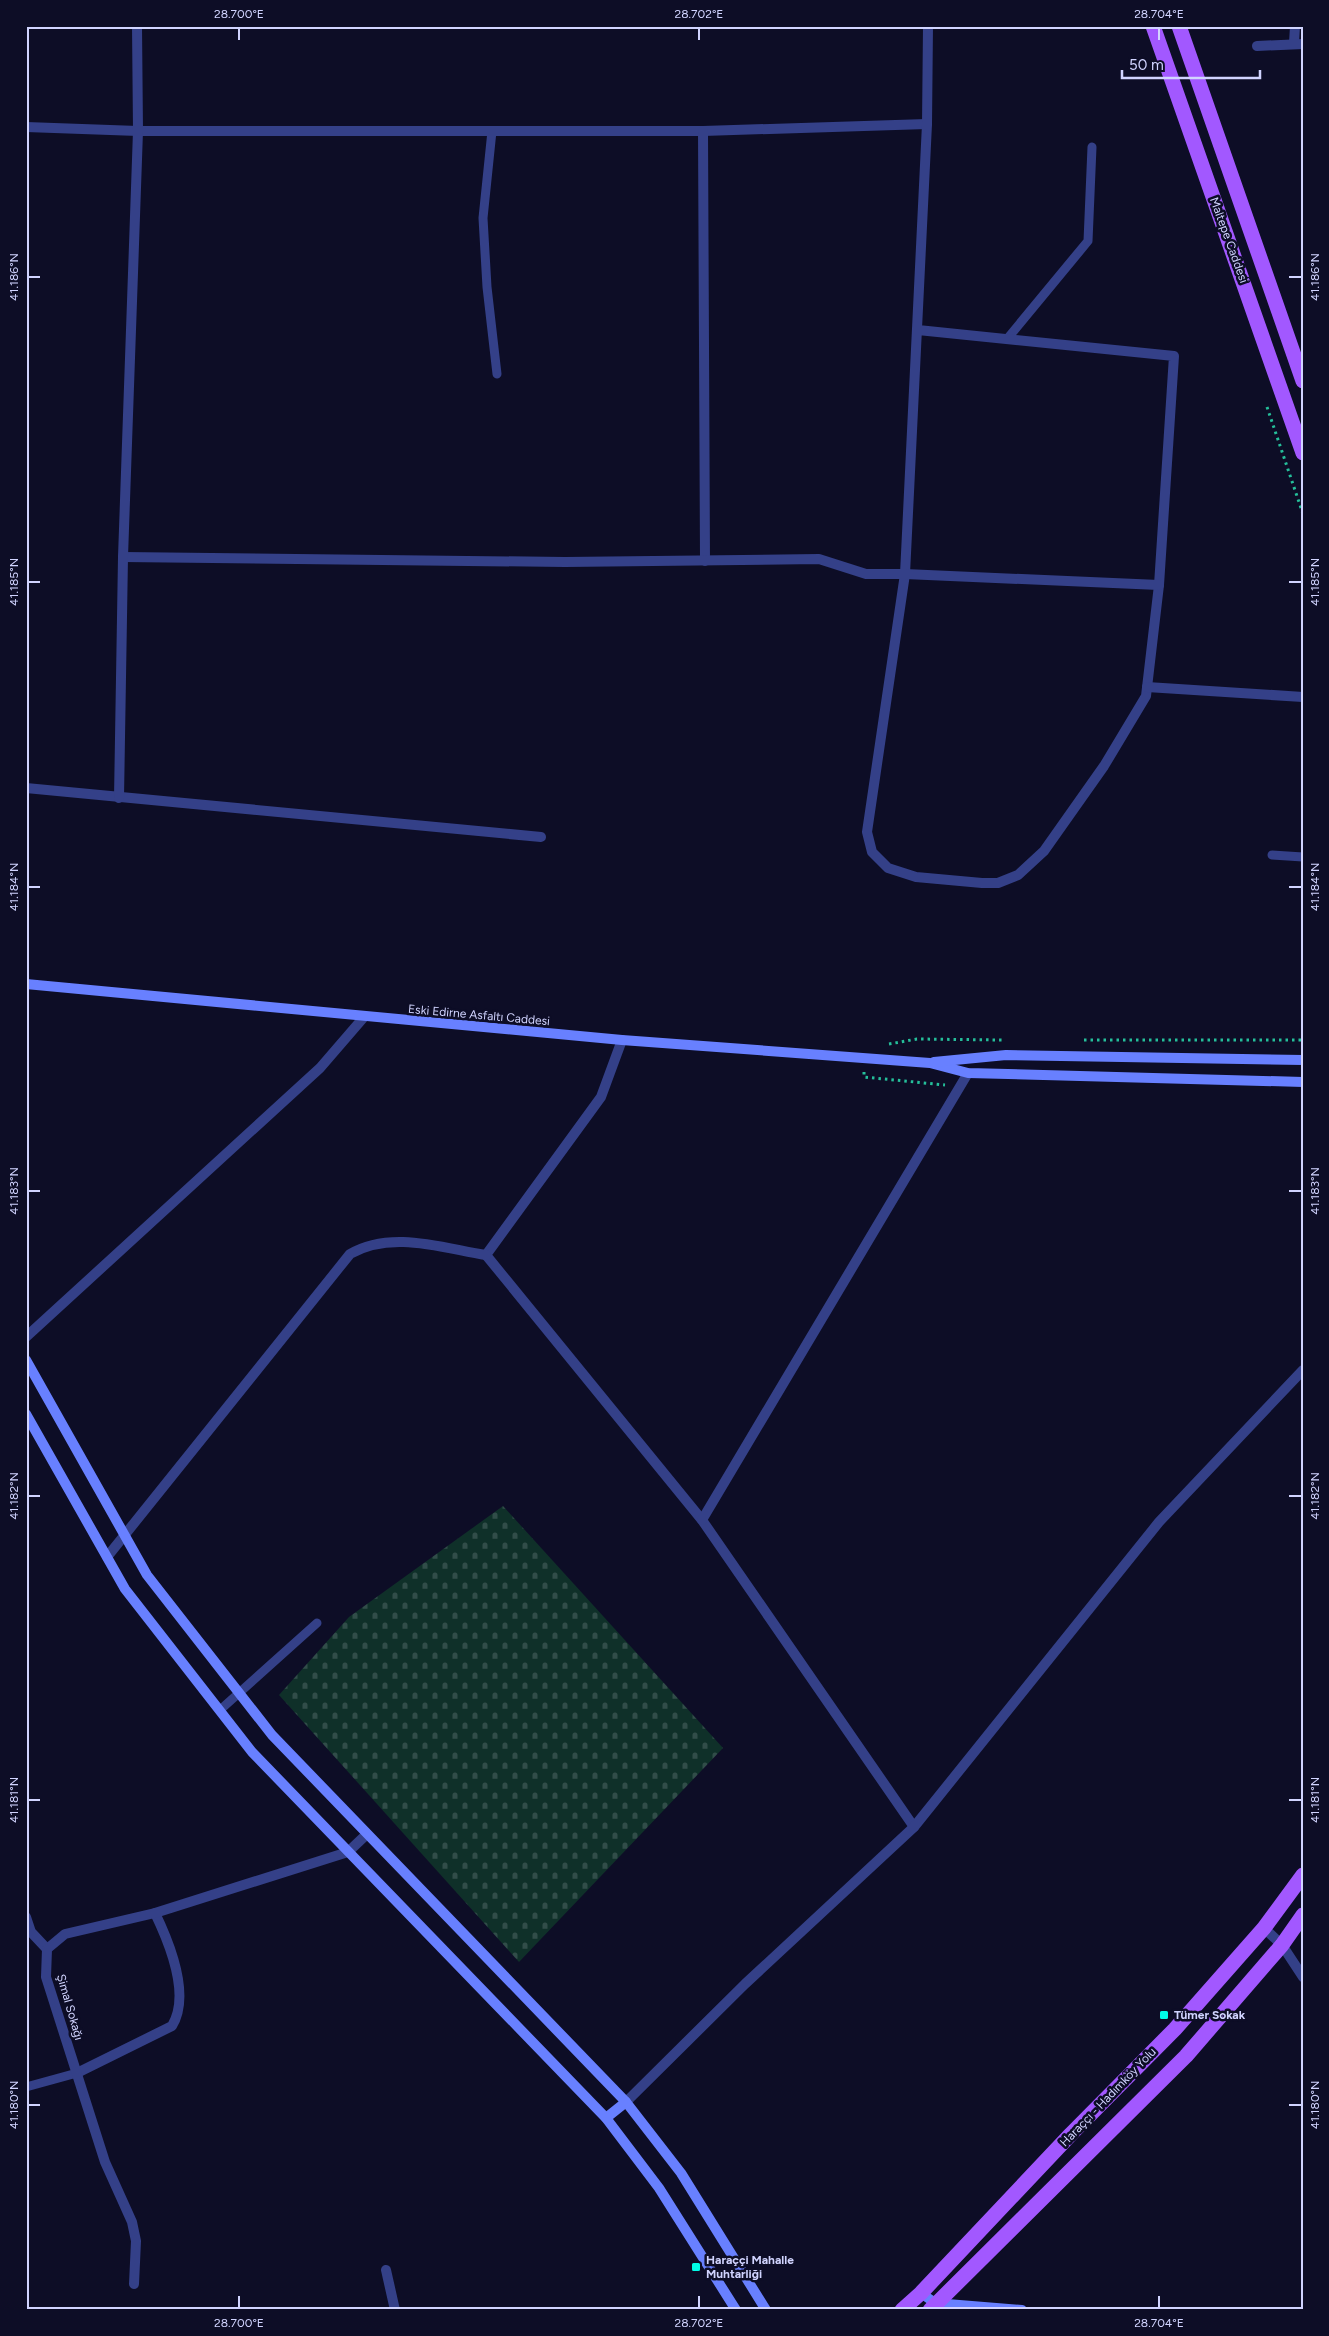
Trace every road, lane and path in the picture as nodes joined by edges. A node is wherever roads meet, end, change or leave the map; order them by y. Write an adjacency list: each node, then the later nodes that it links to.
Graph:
1 (137, 26): 10 (street)
2 (928, 26): 8 (street)
3 (1153, 26): 18 (main road, Maltepe Caddesi)
4 (1179, 26): 17 (main road, Maltepe Caddesi)
5 (1295, 26): 6 (street)
6 (1298, 44): 7 (street)
7 (1257, 46)
8 (927, 124): 12 (street); 14 (street)
9 (26, 127): 10 (street)
10 (138, 132): 11 (street); 19 (street)
11 (492, 132): 12 (street); 16 (lane)
12 (703, 132): 20 (street)
13 (1092, 147): 15 (lane)
14 (918, 330): 15 (street); 21 (street)
15 (1007, 339): 22 (street)
16 (497, 374)
17 (1303, 381)
18 (1303, 453)
19 (123, 557): 20 (street); 26 (street)
20 (704, 561): 21 (street)
21 (905, 574): 22 (street); 23 (street)
22 (1158, 585): 23 (street)
23 (1147, 687): 24 (street)
24 (1303, 697)
25 (26, 788): 26 (street)
26 (119, 798): 27 (street)
27 (541, 837)
28 (1272, 856): 29 (lane)
29 (1303, 857)
30 (26, 984): 31 (main road, Eski Edirne Asfaltı Caddesi)
31 (364, 1018): 33 (main road, Eski Edirne Asfaltı Caddesi); 42 (street)
32 (917, 1039): 34 (path)
33 (622, 1040): 38 (main road, Eski Edirne Asfaltı Caddesi); 41 (street)
34 (1004, 1040)
35 (1081, 1040): 36 (path)
36 (1303, 1040)
37 (1303, 1060): 38 (main road)
38 (930, 1063): 39 (main road)
39 (968, 1073): 40 (main road); 46 (street)
40 (1303, 1082)
41 (486, 1255): 46 (street); 47 (street)
42 (26, 1338)
43 (26, 1360): 47 (main road)
44 (1303, 1370): 52 (street)
45 (26, 1414): 48 (main road)
46 (702, 1520): 52 (street)
47 (124, 1535): 48 (street); 50 (main road)
48 (107, 1557): 51 (main road)
49 (317, 1623): 50 (lane)
50 (239, 1693): 51 (lane); 53 (main road)
51 (220, 1710): 54 (main road)
52 (914, 1827): 65 (street)
53 (367, 1834): 54 (street); 65 (main road)
54 (348, 1852): 56 (street); 66 (main road)
55 (1303, 1875): 59 (main road, Haraççı - Hadımköy Yolu)
56 (155, 1913): 61 (street); 63 (street)
57 (1303, 1915): 60 (main road, Haraççı - Hadımköy Yolu)
58 (26, 1917): 61 (street)
59 (1264, 1928): 60 (street); 69 (main road, Haraççı - Hadımköy Yolu)
60 (1282, 1945): 62 (street); 70 (main road, Haraççı - Hadımköy Yolu)
61 (47, 1949): 63 (street, Şimal Sokağı)
62 (1303, 1977)
63 (77, 2073): 64 (lane); 68 (street, Şimal Sokağı)
64 (26, 2087)
65 (626, 2102): 66 (main road); 73 (main road)
66 (606, 2118): 72 (main road)
67 (386, 2270): 71 (street)
68 (134, 2284)
69 (921, 2293): 70 (main road); 74 (main road, Haraççı - Hadımköy Yolu)
70 (932, 2307): 75 (main road)
71 (394, 2310)
72 (736, 2310)
73 (766, 2310)
74 (902, 2310)
75 (1022, 2310)

